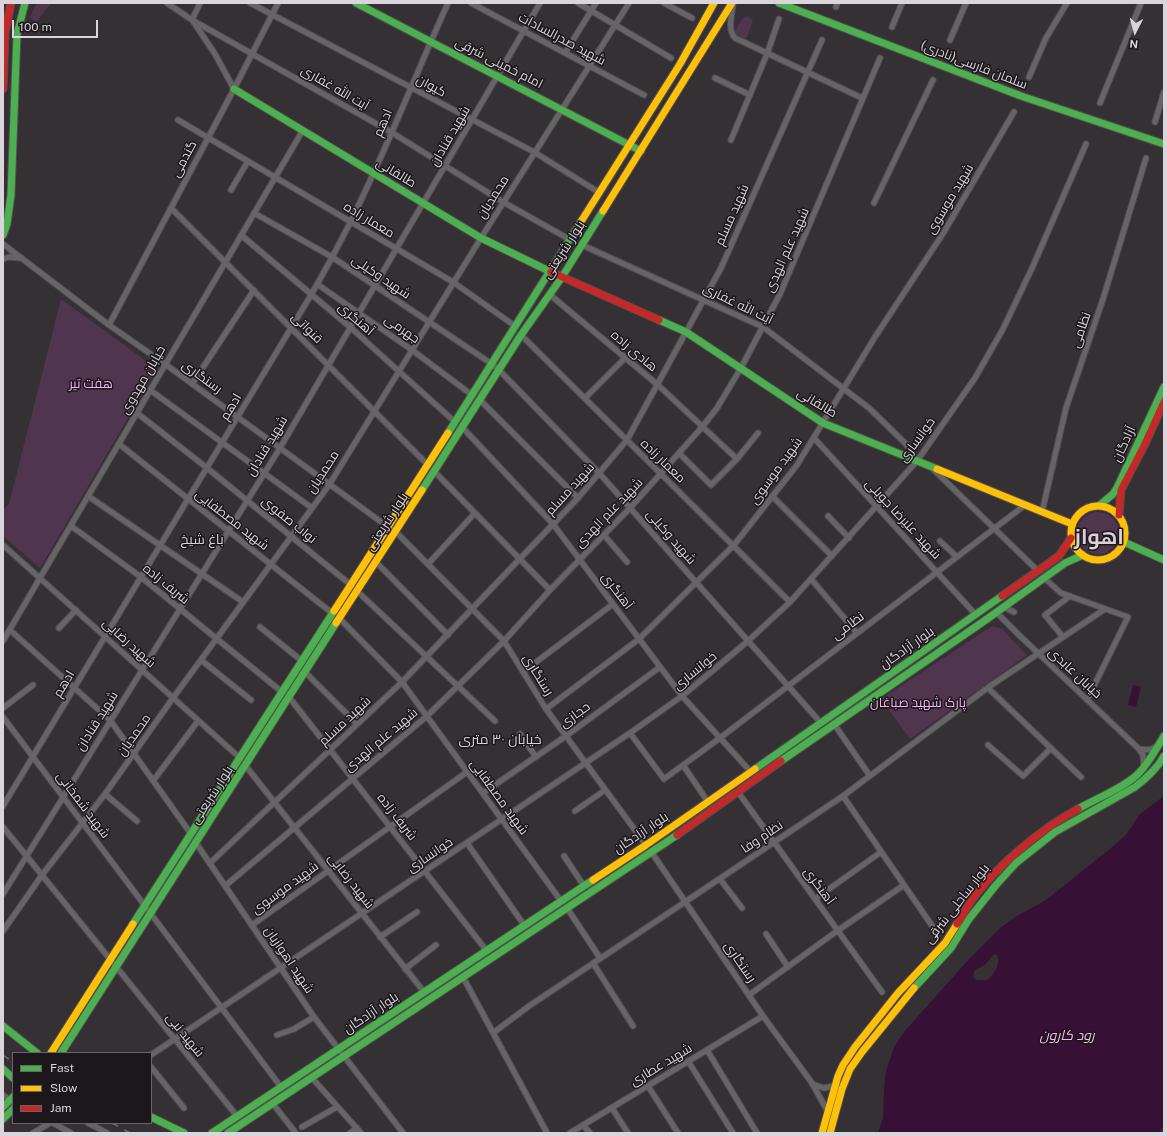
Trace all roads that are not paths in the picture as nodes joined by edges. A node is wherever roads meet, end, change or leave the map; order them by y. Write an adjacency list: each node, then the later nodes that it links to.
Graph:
1 (11, 3): 47 (main road)
2 (25, 3): 25 (main road)
3 (30, 3): 25 (street)
4 (167, 3): 28 (street)
5 (200, 3): 28 (street)
6 (250, 3): 24 (street, کیوان)
7 (278, 3): 24 (street, گندمی)
8 (356, 3): 34 (main road, امام خمینی شرقی)
9 (448, 3): 34 (street, ادهم)
10 (471, 3): 31 (street, شهید صدرالسادات)
11 (540, 3): 31 (street, شهید قنادان)
12 (578, 3): 23 (street)
13 (596, 3): 23 (street)
14 (629, 3): 29 (street, محمدیان)
15 (664, 3): 26 (street)
16 (714, 3): 63 (main road, بلوار شریعتی)
17 (733, 3): 37 (street); 66 (main road, بلوار شریعتی)
18 (778, 3): 65 (main road, سلمان فارسی(نادری))
19 (902, 3): 30 (street)
20 (966, 3): 33 (street)
21 (1066, 3): 43 (street)
22 (1141, 3): 53 (street)
23 (592, 11): 29 (street); 36 (street)
24 (272, 15): 35 (street, گندمی); 46 (street, کیوان)
25 (20, 18): 76 (main road)
26 (692, 18)
27 (779, 19): 37 (street)
28 (192, 20): 35 (street, آیت الله غفاری); 48 (street)
29 (616, 25): 38 (street); 40 (street, محمدیان)
30 (892, 27)
31 (524, 31): 36 (street, شهید صدرالسادات); 42 (street, شهید قنادان)
32 (822, 40): 41 (street, شهید مسلم)
33 (950, 40)
34 (430, 41): 42 (main road, امام خمینی شرقی); 46 (street, ادهم)
35 (252, 53): 48 (street, گندمی); 60 (street, آیت الله غفاری)
36 (565, 54): 40 (street, شهید صدرالسادات)
37 (767, 54): 41 (street); 51 (street)
38 (671, 58)
39 (880, 58): 52 (street, شهید علم الهدی)
40 (589, 66): 50 (street, شهید صدرالسادات); 54 (street, محمدیان)
41 (807, 72): 52 (street); 102 (street, شهید مسلم)
42 (498, 76): 54 (main road, امام خمینی شرقی); 57 (street, شهید قنادان)
43 (1028, 76)
44 (715, 78): 51 (street)
45 (933, 80): 79 (street)
46 (410, 87): 57 (street, کیوان); 60 (street, ادهم)
47 (3, 89)
48 (234, 89): 59 (main road, طالقانی); 61 (street, گندمی)
49 (1164, 92): 58 (street)
50 (644, 95)
51 (750, 95): 62 (street)
52 (862, 98): 108 (street, شهید علم الهدی)
53 (1100, 103)
54 (562, 109): 63 (main road, امام خمینی شرقی); 67 (street, محمدیان)
55 (1014, 112): 123 (street, شهید موسوی)
56 (178, 120): 61 (street, معمار زاده)
57 (472, 120): 67 (street, کیوان); 70 (street, شهید قنادان)
58 (1155, 122)
59 (303, 130): 71 (main road, طالقانی); 72 (street, خیابان مهدوی)
60 (391, 132): 70 (street, آیت الله غفاری); 71 (street, ادهم)
61 (209, 137): 69 (street, معمار زاده); 80 (street, گندمی)
62 (731, 140)
63 (630, 144): 66 (main road, امام خمینی شرقی); 74 (main road, بلوار شریعتی)
64 (1086, 144): 144 (street, خوانساری)
65 (1164, 144)
66 (641, 151): 88 (main road, بلوار شریعتی)
67 (534, 152): 74 (street, کیوان); 77 (street, محمدیان)
68 (1146, 158): 163 (street, نظامی)
69 (248, 161): 72 (street, معمار زاده); 73 (street)
70 (445, 166): 77 (street, آیت الله غفاری); 78 (street, شهید قنادان)
71 (373, 173): 78 (main road, طالقانی); 82 (street, ادهم)
72 (275, 177): 81 (street, خیابان مهدوی); 82 (street, معمار زاده)
73 (232, 190)
74 (600, 193): 86 (main road, بلوار شریعتی)
75 (3, 194): 76 (main road)
76 (11, 195): 83 (main road)
77 (503, 202): 85 (street, محمدیان); 86 (street, آیت الله غفاری)
78 (423, 203): 85 (main road, طالقانی); 89 (street, شهید قنادان)
79 (874, 203)
80 (171, 208): 93 (street, قنواتی); 105 (street, گندمی)
81 (254, 213): 84 (street, خیابان مهدوی); 90 (street, شهید وکیلی)
82 (351, 222): 89 (street, معمار زاده); 90 (street, ادهم)
83 (3, 235)
84 (241, 235): 93 (street, خیابان مهدوی); 101 (street, آهنگری)
85 (480, 238): 94 (main road, طالقانی); 96 (street, محمدیان)
86 (569, 239): 94 (main road, بلوار شریعتی)
87 (3, 244): 92 (street, رستگاری)
88 (582, 246): 95 (main road, بلوار شریعتی); 102 (street, آیت الله غفاری)
89 (396, 249): 96 (street, معمار زاده); 98 (street, شهید قنادان)
90 (332, 257): 97 (street, ادهم); 98 (street, شهید وکیلی)
91 (3, 258): 92 (street)
92 (20, 258): 105 (street, رستگاری)
93 (225, 262): 99 (street, قنواتی); 114 (street, خیابان مهدوی)
94 (549, 271): 95 (main road, طالقانی); 106 (main road, بلوار شریعتی)
95 (562, 277): 100 (main road, بلوار شریعتی); 110 (main road, طالقانی)
96 (453, 282): 104 (street, محمدیان); 106 (street, معمار زاده)
97 (317, 284): 101 (street, ادهم); 103 (street, جهرمی)
98 (374, 285): 103 (street, شهید قنادان); 104 (street, شهید وکیلی)
99 (254, 290): 109 (street, قنواتی); 120 (street)
100 (549, 294): 111 (main road, بلوار شریعتی); 113 (street, هادی زاده)
101 (311, 295): 107 (street, آهنگری); 109 (street, ادهم)
102 (704, 300): 108 (street, آیت الله غفاری); 110 (street, شهید مسلم)
103 (358, 313): 107 (street, شهید قنادان); 112 (street, جهرمی)
104 (429, 322): 112 (street, محمدیان); 115 (street, شهید وکیلی)
105 (109, 325): 114 (street, رستگاری)
106 (515, 326): 115 (main road, بلوار شریعتی)
107 (350, 327): 116 (street, شهید قنادان); 119 (street, آهنگری)
108 (763, 327): 117 (street, شهید علم الهدی); 123 (street, آیت الله غفاری)
109 (291, 328): 116 (street, قنواتی); 131 (street, ادهم)
110 (686, 332): 117 (main road, طالقانی); 121 (street, شهید مسلم)
111 (521, 335): 118 (main road, بلوار شریعتی); 126 (street, معمار زاده)
112 (412, 350): 119 (street, محمدیان); 125 (street, جهرمی)
113 (625, 358): 121 (street, هادی زاده); 126 (street)
114 (165, 364): 120 (street, رستگاری); 124 (street, خیابان مهدوی)
115 (492, 364): 118 (street, شهید وکیلی); 125 (main road, بلوار شریعتی)
116 (328, 365): 129 (street, قنواتی); 141 (street, شهید قنادان)
117 (742, 368): 133 (main road, طالقانی); 135 (street, شهید علم الهدی)
118 (499, 370): 127 (main road, بلوار شریعتی); 150 (street, شهید وکیلی)
119 (399, 371): 129 (street, محمدیان); 132 (street, آهنگری)
120 (192, 384): 131 (street, رستگاری)
121 (658, 385): 135 (street, هادی زاده); 138 (street, شهید مسلم)
122 (1164, 387): 159 (main road, آزادگان)
123 (844, 388): 133 (street, شهید موسوی); 144 (street, آیت الله غفاری)
124 (150, 390): 130 (street, خیابان مهدوی); 139 (street)
125 (472, 395): 132 (main road, بلوار شریعتی)
126 (585, 398): 138 (street, معمار زاده)
127 (480, 400): 134 (main road, بلوار شریعتی); 155 (street)
128 (1163, 406): 165 (main road, آزادگان)
129 (374, 411): 145 (street, قنواتی); 152 (street, محمدیان)
130 (137, 413): 140 (street, خیابان مهدوی); 147 (street, نواب صفوی)
131 (238, 417): 139 (street, ادهم); 141 (street, رستگاری)
132 (455, 422): 145 (main road, بلوار شریعتی)
133 (823, 423): 137 (street, شهید موسوی); 144 (main road, طالقانی)
134 (462, 426): 148 (main road, بلوار شریعتی); 167 (street, آهنگری)
135 (703, 426): 142 (street, شهید علم الهدی); 143 (street, هادی زاده)
136 (758, 433): 143 (street)
137 (814, 438): 154 (street, شهید موسوی); 160 (street, شهید علیرضا جویلی)
138 (627, 440): 150 (street, شهید مسلم); 151 (street, معمار زاده)
139 (222, 443): 147 (street, ادهم); 149 (street)
140 (119, 444): 153 (street, خیابان مهدوی); 156 (street, شهید مصطفایی)
141 (280, 448): 149 (street, شهید قنادان); 152 (street, رستگاری)
142 (679, 453): 143 (street); 151 (street, شهید علم الهدی)
143 (737, 459)
144 (917, 461): 146 (main road, طالقانی); 160 (street, خوانساری)
145 (428, 464): 170 (main road, بلوار شریعتی)
146 (932, 467): 158 (main road, طالقانی); 171 (street)
147 (207, 468): 156 (street, ادهم); 157 (street, نواب صفوی)
148 (434, 471): 164 (street); 173 (main road, بلوار شریعتی)
149 (264, 473): 157 (street, شهید قنادان); 161 (street)
150 (599, 473): 155 (street, شهید مسلم); 162 (street, شهید وکیلی)
151 (661, 474): 162 (street, شهید علم الهدی); 182 (street, معمار زاده)
152 (330, 485): 161 (street, محمدیان); 170 (street, رستگاری)
153 (88, 496): 169 (street, خیابان مهدوی); 181 (street)
154 (772, 496): 182 (street, شهید موسوی); 184 (street)
155 (578, 498): 167 (street, شهید مسلم)
156 (188, 499): 172 (street, شهید مصطفایی); 181 (street, ادهم)
157 (247, 500): 172 (street, شهید قنادان); 175 (street, نواب صفوی)
158 (1025, 505): 163 (main road, طالقانی); 171 (street, نظامی)
159 (1100, 505): 165 (main road); 168 (main road)
160 (876, 507): 176 (street, خوانساری); 194 (street, شهید علیرضا جویلی)
161 (312, 508): 175 (street, محمدیان)
162 (630, 508): 174 (street, شهید علم الهدی); 200 (street, شهید وکیلی)
163 (1042, 512): 168 (main road, طالقانی)
164 (475, 513): 186 (street); 191 (street)
165 (1119, 515): 179 (main road)
166 (828, 516): 176 (street)
167 (553, 524): 186 (street, شهید مسلم); 187 (street, آهنگری)
168 (1072, 524): 177 (main road)
169 (71, 526): 196 (street, شریف زاده); 197 (street, خیابان مهدوی)
170 (388, 527): 173 (street, رستگاری); 201 (main road, بلوار شریعتی)
171 (995, 528): 185 (street, نظامی); 193 (street)
172 (228, 531): 192 (street, شهید مصطفایی); 195 (street, شهید قنادان)
173 (395, 531): 189 (main road, بلوار شریعتی); 191 (street, رستگاری)
174 (604, 535): 187 (street, شهید علم الهدی); 190 (street)
175 (291, 536): 192 (street, محمدیان); 201 (street, نواب صفوی)
176 (849, 538): 184 (street, خوانساری)
177 (1071, 538): 183 (main road); 193 (main road, بلوار آزادگان)
178 (940, 540): 185 (street)
179 (1124, 542): 183 (main road); 188 (main road)
180 (3, 545): 197 (street, شهید رضایی)
181 (160, 545): 195 (street); 196 (street, ادهم)
182 (734, 545): 200 (street, شهید موسوی); 206 (street, معمار زاده)
183 (1082, 555): 198 (main road, بلوار آزادگان)
184 (832, 556): 199 (street, خوانساری)
185 (956, 557): 194 (street, نظامی)
186 (520, 559): 202 (street); 210 (street, شهید مسلم)
187 (580, 560): 202 (street, شهید علم الهدی); 207 (street, آهنگری)
188 (1164, 560)
189 (376, 562): 203 (main road, بلوار شریعتی); 222 (street)
190 (627, 562)
191 (428, 564): 210 (street, رستگاری)
192 (271, 565): 205 (street, محمدیان); 215 (street, شهید مصطفایی)
193 (1038, 571): 216 (main road, بلوار آزادگان)
194 (937, 572): 216 (street, شهید علیرضا جویلی); 221 (street, نظامی)
195 (202, 573): 205 (street); 209 (street, شهید قنادان)
196 (141, 577): 209 (street, شریف زاده); 223 (street, ادهم)
197 (40, 578): 212 (street, شهید رضایی); 220 (street, خیابان مهدوی)
198 (1044, 578): 204 (street); 208 (main road, بلوار آزادگان)
199 (811, 579): 206 (street, خوانساری); 221 (street)
200 (696, 582): 226 (street, شهید موسوی); 229 (street, شهید وکیلی)
201 (351, 585): 215 (main road, بلوار شریعتی)
202 (550, 590): 228 (street, شهید علم الهدی)
203 (357, 591): 217 (main road, بلوار شریعتی); 231 (street)
204 (1070, 596): 211 (street); 224 (street)
205 (243, 602): 225 (street, محمدیان)
206 (790, 602): 229 (street, خوانساری)
207 (613, 604): 226 (street, آهنگری); 237 (street)
208 (1004, 607): 213 (main road, بلوار آزادگان); 214 (street)
209 (180, 609): 225 (street, شریف زاده); 235 (street, شهید قنادان)
210 (472, 609): 222 (street, شهید مسلم); 228 (street, رستگاری)
211 (1105, 609): 224 (street, نظام وفا); 249 (street)
212 (76, 610): 219 (street); 223 (street, شهید رضایی)
213 (996, 612): 230 (street, خیابان عابدی); 259 (main road, بلوار آزادگان)
214 (1014, 612)
215 (332, 614): 233 (main road, بلوار شریعتی)
216 (976, 615): 257 (main road, بلوار آزادگان)
217 (340, 618): 236 (main road, بلوار شریعتی); 238 (street, شهید مصطفایی)
218 (260, 627): 233 (street)
219 (59, 628)
220 (10, 630): 227 (street, خیابان مهدوی); 242 (street)
221 (857, 633): 241 (street, نظامی)
222 (448, 635): 231 (street, شهید مسلم)
223 (105, 637): 235 (street, شهید رضایی); 242 (street, ادهم)
224 (1063, 637): 230 (street, نظام وفا)
225 (216, 638): 232 (street, محمدیان); 244 (street, شریف زاده)
226 (639, 639): 234 (street, آهنگری); 251 (street, شهید موسوی)
227 (3, 641)
228 (504, 641): 237 (street, رستگاری); 240 (street, شهید علم الهدی)
229 (748, 641): 241 (street, شهید وکیلی); 245 (street, خوانساری)
230 (1038, 654): 243 (street, نظام وفا); 249 (street, خیابان عابدی)
231 (426, 657): 238 (street, شهید مسلم); 240 (street)
232 (201, 660): 247 (street, محمدیان); 248 (street)
233 (302, 661): 244 (main road, بلوار شریعتی)
234 (660, 666): 245 (street, آهنگری); 262 (street, حجازی)
235 (142, 670): 247 (street, شهید رضایی); 254 (street, شهید قنادان)
236 (305, 672): 246 (main road, بلوار شریعتی); 258 (street)
237 (523, 672): 251 (street, رستگاری)
238 (402, 682): 252 (street, شهید مصطفایی); 258 (street, شهید مسلم)
239 (34, 685): 250 (street)
240 (457, 686): 252 (street, شهید علم الهدی); 256 (street)
241 (788, 686): 257 (street, شهید وکیلی); 264 (street, نظامی)
242 (74, 688): 254 (street); 271 (street, ادهم)
243 (988, 688): 267 (street); 281 (street, نظام وفا)
244 (282, 692): 274 (main road, بلوار شریعتی)
245 (682, 696): 260 (street, خوانساری); 264 (street, آهنگری)
246 (289, 697): 269 (street, شریف زاده); 276 (main road, بلوار شریعتی)
247 (173, 698): 255 (street, شهید رضایی); 270 (street, محمدیان)
248 (251, 700)
249 (1087, 700): 268 (street, خیابان عابدی)
250 (3, 708)
251 (546, 709): 262 (street, رستگاری)
252 (427, 716): 279 (street, شهید مصطفایی); 283 (street, شهید علم الهدی)
253 (3, 717): 271 (street, شهید شمخانی)
254 (110, 720): 270 (street); 290 (street, شهید قنادان)
255 (198, 721): 274 (street, شهید رضایی); 284 (street)
256 (495, 721)
257 (821, 723): 280 (main road, بلوار آزادگان)
258 (357, 724): 269 (street, شهید مسلم)
259 (834, 724): 281 (street); 286 (main road, بلوار آزادگان)
260 (630, 733): 275 (street, خوانساری); 277 (street, نظامی)
261 (520, 734): 272 (street)
262 (566, 736): 272 (street, حجازی); 275 (street, رستگاری)
263 (1164, 736): 266 (main road, بلوار ساحلی شرقی)
264 (720, 738): 277 (street, نظامی); 280 (street, آهنگری)
265 (988, 745): 267 (street)
266 (1159, 745): 268 (street); 278 (main road, بلوار ساحلی شرقی)
267 (1051, 748): 282 (street)
268 (1139, 749): 278 (street)
269 (330, 750): 283 (street, شریف زاده); 291 (street, شهید مسلم)
270 (134, 753): 284 (street); 288 (street, محمدیان)
271 (33, 756): 290 (street, شهید شمخانی); 293 (street, ادهم)
272 (536, 756): 287 (street, حجازی)
273 (1164, 756): 337 (main road, بلوار ساحلی شرقی)
274 (240, 758): 301 (main road, بلوار شریعتی)
275 (586, 763): 285 (street, رستگاری); 295 (street, خوانساری)
276 (245, 765): 291 (street, شهید رضایی); 303 (main road, بلوار شریعتی)
277 (683, 765): 292 (street)
278 (1143, 768): 337 (main road, بلوار ساحلی شرقی)
279 (467, 772): 287 (street, شهید مصطفایی); 299 (street, شهید موسوی)
280 (751, 772): 292 (main road, بلوار آزادگان)
281 (870, 776): 289 (street, نظام وفا)
282 (1081, 776)
283 (353, 778): 299 (street, شریف زاده); 300 (street, شهید علم الهدی)
284 (153, 781): 301 (street)
285 (605, 790): 294 (street); 305 (street, رستگاری)
286 (738, 792): 302 (street, آهنگری); 307 (main road, بلوار آزادگان)
287 (483, 793): 295 (street, شهید مصطفایی)
288 (105, 794): 296 (street); 297 (street, محمدیان)
289 (843, 796): 302 (street, نظام وفا); 306 (street)
290 (63, 797): 297 (street, شهید شمخانی); 308 (street, شهید قنادان)
291 (274, 802): 300 (street, شهید رضایی); 310 (street, شهید مسلم)
292 (708, 802): 305 (main road, بلوار آزادگان)
293 (3, 806)
294 (575, 811)
295 (502, 819): 304 (street, خوانساری); 320 (street, شهید مصطفایی)
296 (137, 822)
297 (83, 824): 313 (street, محمدیان); 322 (street, شهید شمخانی)
298 (3, 827): 308 (street)
299 (390, 827): 311 (street, شهید موسوی); 312 (street, شریف زاده)
300 (294, 828): 311 (street, شهید رضایی); 316 (street, شهید علم الهدی)
301 (191, 834): 322 (main road, بلوار شریعتی)
302 (774, 842): 314 (street, نظام وفا); 319 (street, آهنگری)
303 (196, 843): 310 (street, شهید اهوازیان); 326 (main road, بلوار شریعتی)
304 (467, 843): 312 (street, خوانساری); 331 (street)
305 (646, 845): 317 (main road, بلوار آزادگان)
306 (881, 852): 315 (street); 319 (street)
307 (652, 853): 321 (street, رستگاری); 323 (main road, بلوار آزادگان)
308 (27, 856): 313 (street); 318 (street, شهید قنادان)
309 (564, 856): 317 (street)
310 (210, 863): 316 (street, شهید اهوازیان)
311 (328, 871): 327 (street, شهید رضایی); 330 (street, شهید موسوی)
312 (425, 871): 327 (street, خوانساری); 339 (street, شریف زاده)
313 (42, 875): 332 (street, محمدیان); 341 (street)
314 (720, 879): 321 (street, نظام وفا); 324 (street)
315 (904, 885): 333 (street); 334 (street)
316 (225, 886): 330 (street, شهید اهوازیان)
317 (584, 886): 320 (main road, بلوار آزادگان)
318 (3, 894)
319 (815, 899): 333 (street, آهنگری)
320 (561, 901): 328 (main road, بلوار آزادگان)
321 (686, 902): 340 (street, نظام وفا); 350 (street, رستگاری)
322 (145, 906): 326 (street, شهید شمخانی); 341 (main road, بلوار شریعتی)
323 (567, 908): 329 (main road, بلوار آزادگان); 340 (street)
324 (742, 908)
325 (417, 912): 336 (street)
326 (151, 913): 343 (main road, بلوار شریعتی); 351 (street)
327 (362, 914): 336 (street, شهید رضایی); 345 (street, خوانساری)
328 (541, 914): 329 (main road); 331 (main road, بلوار آزادگان)
329 (547, 922): 347 (main road, بلوار آزادگان)
330 (252, 925): 345 (street, شهید اهوازیان)
331 (524, 925): 339 (main road, بلوار آزادگان)
332 (3, 931)
333 (837, 931): 344 (street); 349 (street, آهنگری)
334 (937, 933)
335 (766, 934): 344 (street)
336 (380, 937): 346 (street, شهید رضایی)
337 (951, 940): 373 (main road, بلوار ساحلی شرقی); 413 (main road, بلوار ساحلی شرقی)
338 (436, 945): 346 (street)
339 (486, 950): 348 (main road, بلوار آزادگان)
340 (600, 958): 342 (street, نظام وفا)
341 (111, 959): 343 (street, شهید نبی); 362 (main road, بلوار شریعتی)
342 (593, 962): 355 (street); 356 (street, نظام وفا)
343 (116, 967): 358 (street, شهید نبی); 363 (main road, بلوار شریعتی)
344 (788, 967): 350 (street)
345 (281, 968): 351 (street, خوانساری); 353 (street, شهید اهوازیان)
346 (405, 969): 348 (street, شهید رضایی)
347 (463, 977): 356 (street); 365 (main road, بلوار آزادگان)
348 (424, 992): 359 (main road, بلوار آزادگان)
349 (882, 992)
350 (749, 995): 352 (street, رستگاری)
351 (222, 1008): 358 (street, خوانساری); 374 (street)
352 (764, 1016): 360 (street, شهید عطاری); 371 (street, رستگاری)
353 (314, 1017): 357 (street); 359 (street, شهید اهوازیان)
354 (3, 1026): 361 (main road)
355 (633, 1026)
356 (493, 1033): 405 (street)
357 (277, 1035)
358 (175, 1039): 364 (street, خوانساری); 384 (street, شهید نبی)
359 (338, 1049): 365 (street, شهید اهوازیان); 374 (main road, بلوار آزادگان)
360 (707, 1050): 366 (street, شهید عطاری); 411 (street)
361 (36, 1052)
362 (52, 1052)
363 (62, 1052)
364 (152, 1054)
365 (344, 1057): 370 (main road, بلوار آزادگان); 404 (street)
366 (688, 1061): 372 (street, شهید عطاری); 410 (street)
367 (152, 1067): 380 (street)
368 (3, 1069): 369 (main road)
369 (12, 1077)
370 (312, 1078): 377 (main road, بلوار آزادگان); 379 (street)
371 (812, 1083): 373 (street); 383 (street, رستگاری)
372 (648, 1086): 381 (street, شهید عطاری); 409 (street)
373 (834, 1086): 383 (main road, بلوار ساحلی شرقی)
374 (281, 1087): 384 (main road, بلوار آزادگان)
375 (3, 1095): 376 (street)
376 (11, 1099): 378 (main road)
377 (274, 1104): 390 (main road, بلوار آزادگان); 394 (street)
378 (3, 1107)
379 (337, 1107): 392 (street); 393 (street)
380 (184, 1108)
381 (612, 1108): 391 (street, شهید عطاری); 408 (street)
382 (12, 1110): 386 (main road)
383 (828, 1112): 412 (main road, بلوار ساحلی شرقی)
384 (237, 1116): 399 (main road, بلوار آزادگان)
385 (152, 1117): 398 (main road)
386 (3, 1119)
387 (48, 1124): 395 (street)
388 (55, 1124): 396 (street)
389 (90, 1124): 397 (street)
390 (243, 1124): 400 (main road, بلوار آزادگان); 401 (main road)
391 (583, 1125): 406 (street, شهید عطاری); 407 (street)
392 (302, 1127)
393 (357, 1128): 402 (street); 403 (street)
394 (295, 1132)
395 (33, 1133)
396 (71, 1133)
397 (107, 1133)
398 (184, 1133)
399 (212, 1133)
400 (228, 1133)
401 (242, 1133)
402 (350, 1133)
403 (361, 1133)
404 (403, 1133)
405 (547, 1133)
406 (570, 1133)
407 (590, 1133)
408 (628, 1133)
409 (678, 1133)
410 (733, 1133)
411 (756, 1133)
412 (822, 1133)
413 (830, 1133)

